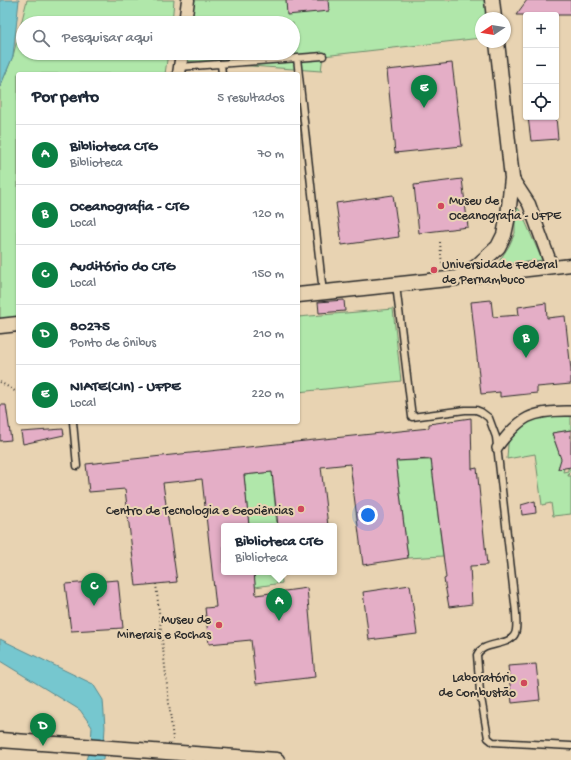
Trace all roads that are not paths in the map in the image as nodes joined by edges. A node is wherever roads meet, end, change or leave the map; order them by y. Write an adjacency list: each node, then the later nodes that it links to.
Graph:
1 (188, 0): 4 (street)
2 (492, 0): 3 (street)
3 (493, 12)
4 (186, 16)
5 (498, 48): 16 (street)
6 (322, 56): 7 (lane)
7 (300, 58)
8 (181, 60): 12 (street)
9 (272, 60): 11 (lane)
10 (297, 60): 14 (lane)
11 (221, 64): 12 (lane); 13 (lane)
12 (179, 71)
13 (222, 72)
14 (299, 72)
15 (300, 85): 21 (lane)
16 (512, 178): 18 (street); 19 (street)
17 (571, 264): 18 (street)
18 (552, 267): 19 (street)
19 (457, 278): 20 (street)
20 (396, 285): 21 (street); 27 (lane)
21 (323, 293): 22 (street)
22 (300, 295)
23 (16, 324): 24 (street)
24 (0, 326)
25 (571, 411): 27 (street)
26 (73, 424): 28 (lane)
27 (497, 448): 30 (lane)
28 (77, 466)
29 (0, 740): 31 (street)
30 (571, 746)
31 (155, 756): 32 (street)
32 (243, 759): 33 (street)
33 (277, 760)

